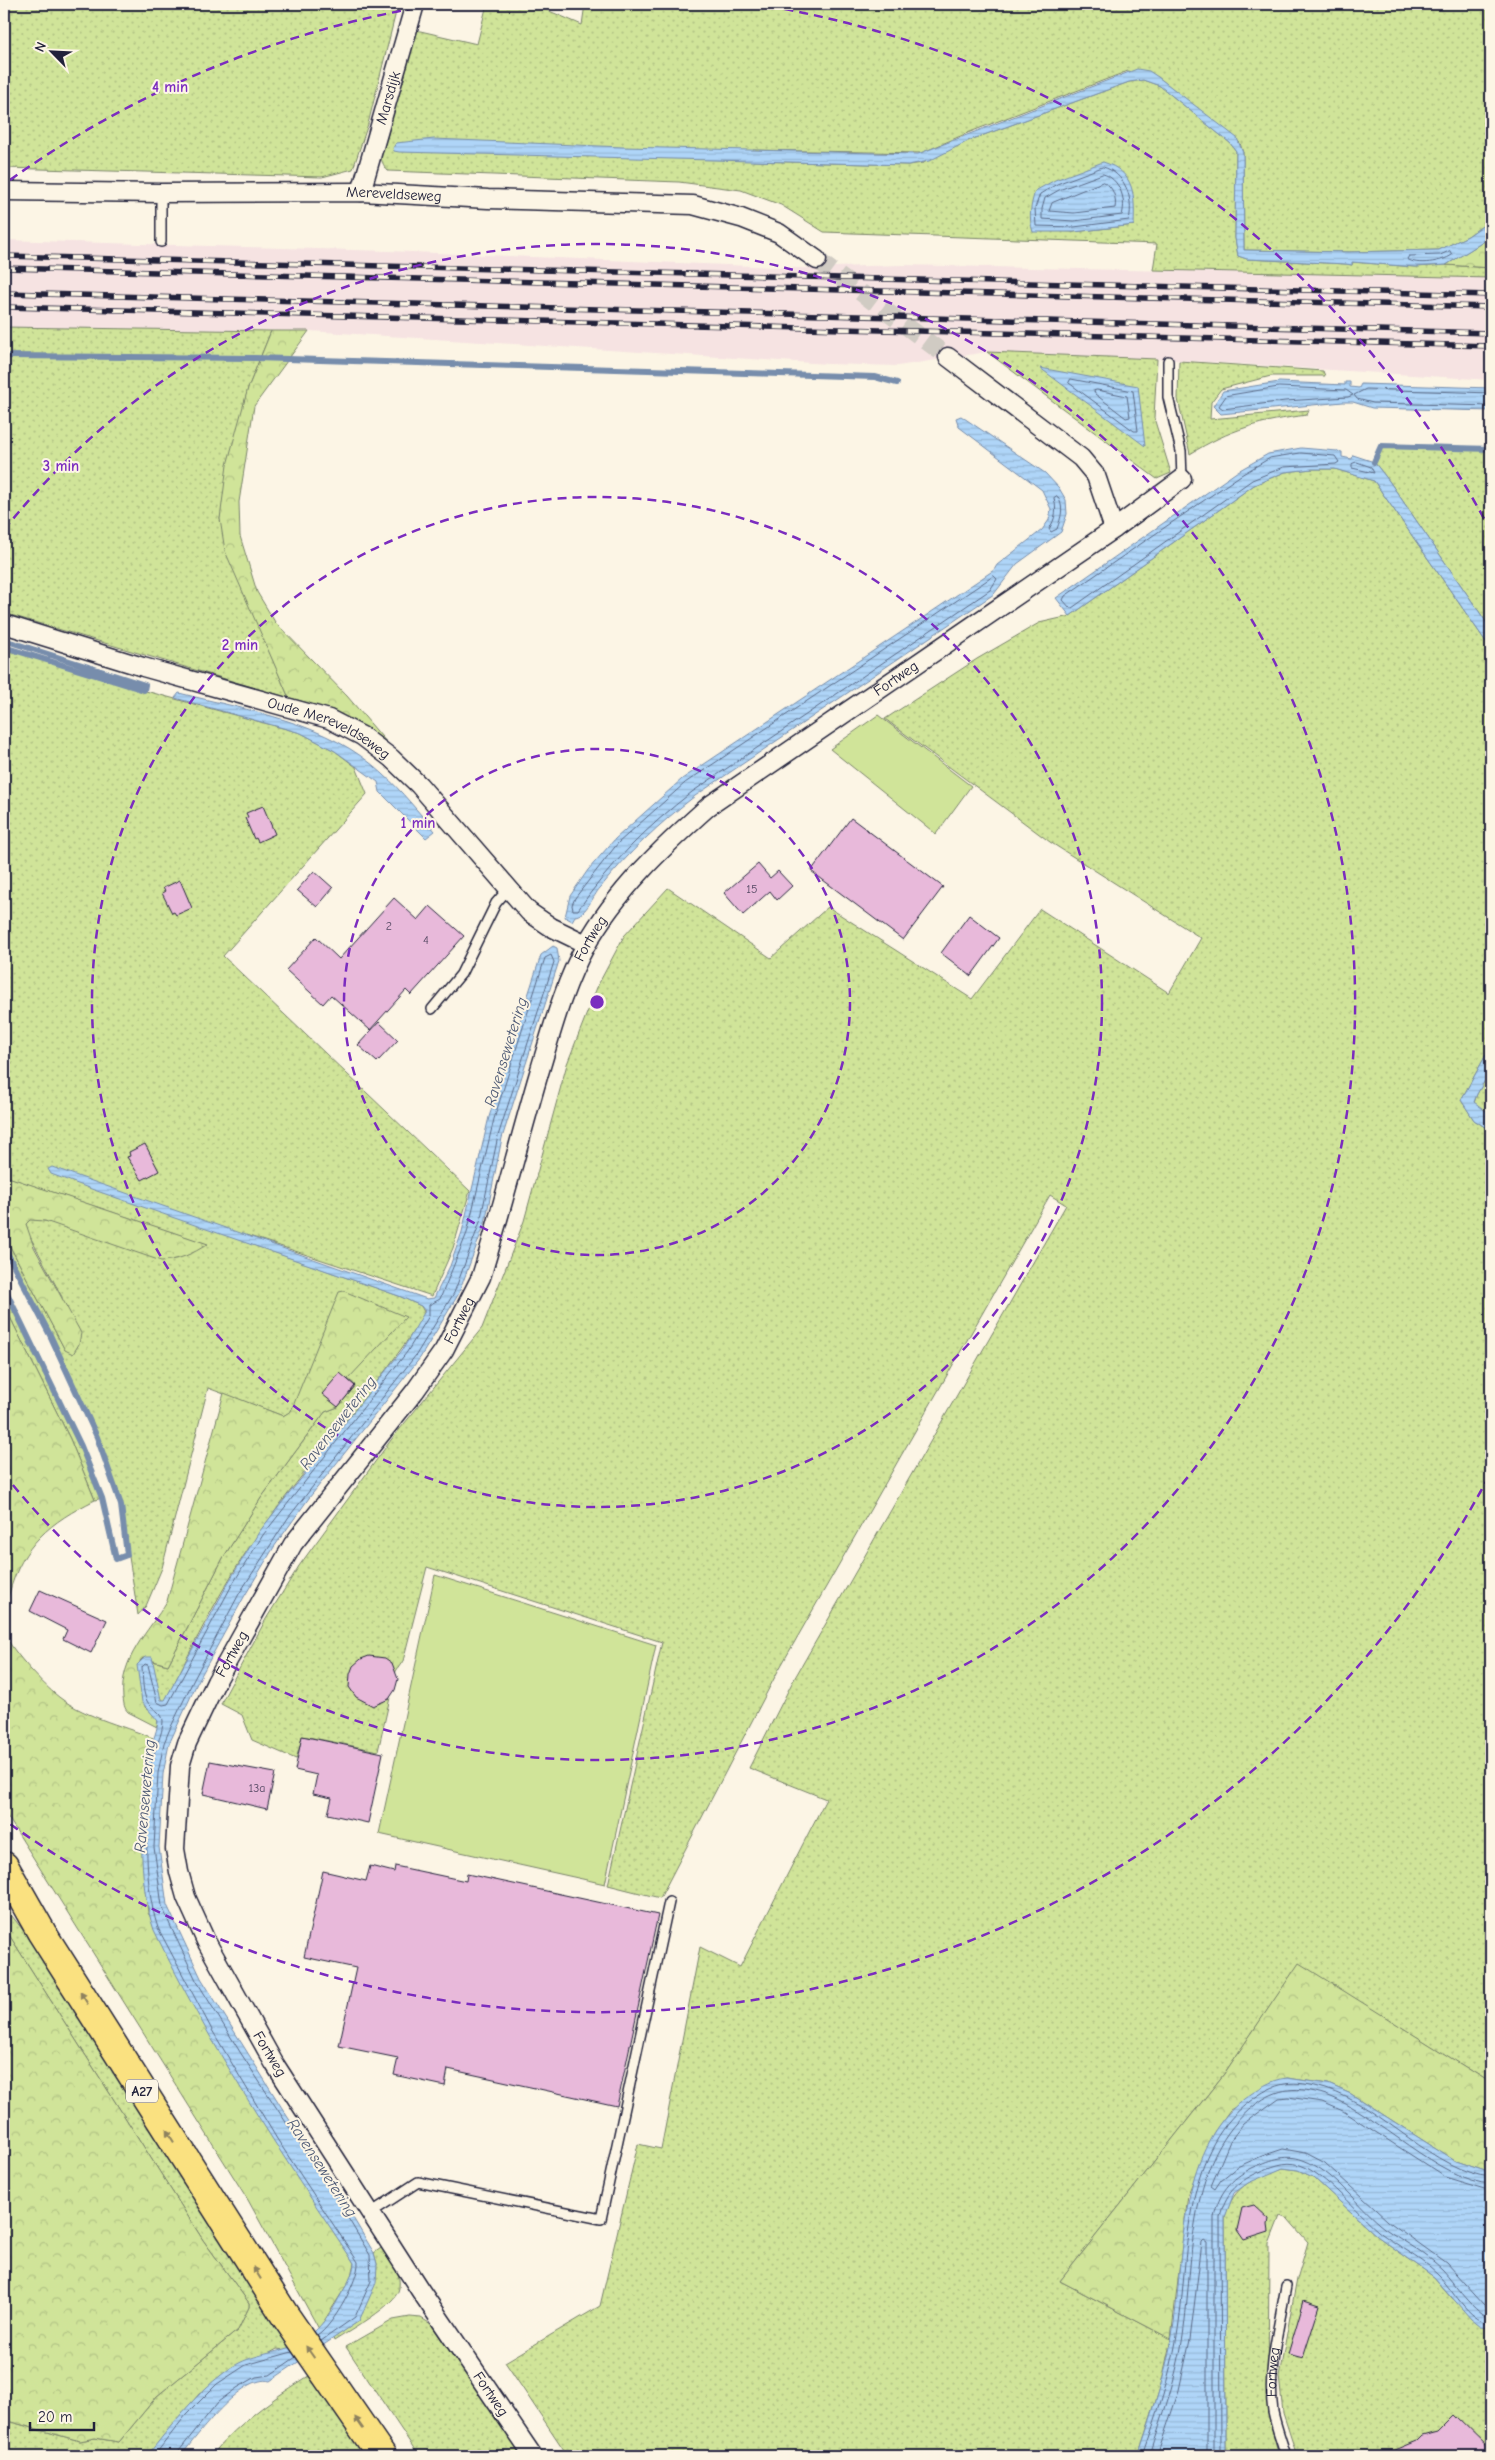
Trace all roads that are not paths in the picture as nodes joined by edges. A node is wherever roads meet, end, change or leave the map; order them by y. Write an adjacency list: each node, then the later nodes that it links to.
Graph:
1 (415, 4): 3 (street, Marsdijk)
2 (4, 191): 4 (street, Mereveldseweg)
3 (361, 192): 4 (street, Mereveldseweg); 6 (street, Mereveldseweg)
4 (161, 193): 5 (lane)
5 (161, 242)
6 (817, 260)
7 (948, 357): 10 (street)
8 (1168, 361): 9 (lane)
9 (1182, 479): 10 (street, Fortweg)
10 (1114, 529): 13 (street, Fortweg)
11 (4, 624): 12 (street, Oude Mereveldseweg)
12 (509, 888): 13 (street, Oude Mereveldseweg); 14 (lane)
13 (586, 944): 17 (street, Fortweg)
14 (432, 1009)
15 (4, 1866): 19 (highway, A27, one-way to 15)
16 (669, 1902): 17 (lane)
17 (372, 2212): 20 (street, Fortweg)
18 (1286, 2286): 21 (lane, Fortweg)
19 (382, 2456)
20 (533, 2456)
21 (1286, 2456)

